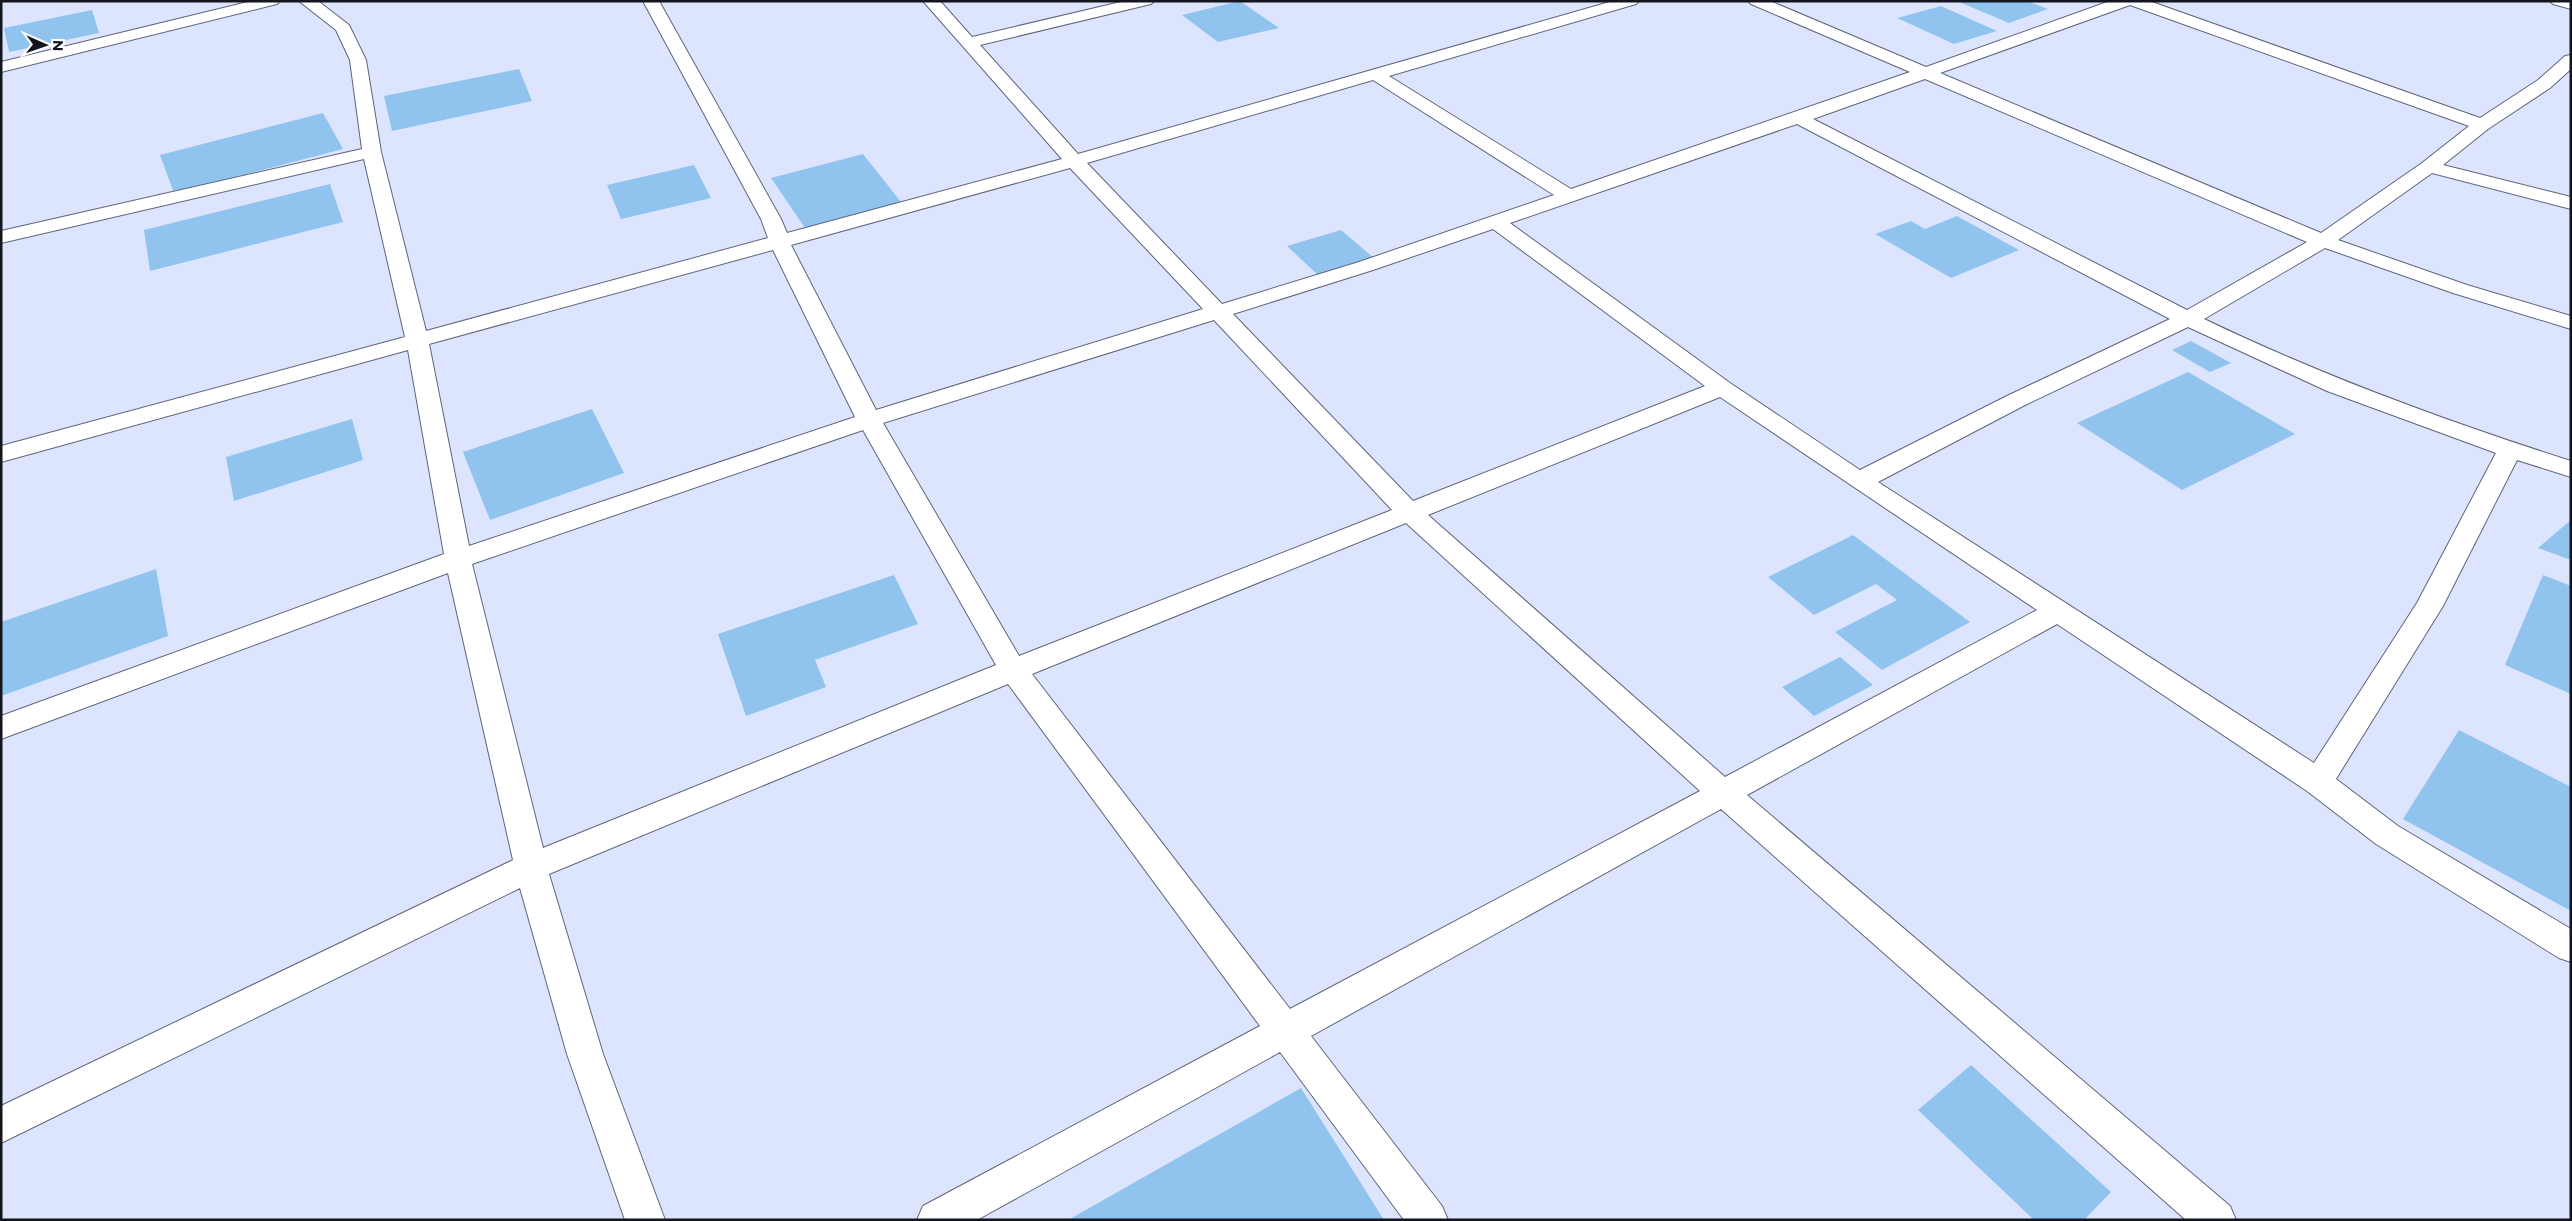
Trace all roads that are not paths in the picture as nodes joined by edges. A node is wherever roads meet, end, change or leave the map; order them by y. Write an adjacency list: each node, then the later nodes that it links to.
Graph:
1 (272, 1): 14 (street)
2 (307, 1): 19 (street)
3 (651, 1): 26 (street)
4 (931, 1): 12 (street)
5 (1146, 1): 12 (street)
6 (1631, 1): 16 (street)
7 (1756, 1): 15 (street)
8 (2126, 1): 15 (street)
9 (2133, 1): 18 (street)
10 (2558, 1): 11 (street)
11 (2571, 4)
12 (969, 43): 20 (street)
13 (2571, 60): 18 (street)
14 (1, 67)
15 (1925, 71): 17 (street); 27 (street)
16 (1376, 75): 20 (street); 22 (street)
17 (1798, 118): 22 (street); 29 (street)
18 (2482, 125): 21 (street)
19 (372, 152): 25 (street); 31 (street)
20 (1074, 161): 26 (street); 28 (street)
21 (2428, 167): 23 (street); 27 (street)
22 (1568, 196): 24 (street)
23 (2571, 203)
24 (1496, 222): 28 (street); 32 (street)
25 (1, 237)
26 (780, 240): 31 (street); 33 (street)
27 (2323, 242): 29 (street); 30 (street)
28 (1216, 312): 33 (street); 38 (street)
29 (2188, 319): 34 (street); 37 (street)
30 (2571, 323)
31 (417, 340): 35 (street); 39 (street)
32 (1722, 388): 37 (street); 38 (street)
33 (869, 420): 39 (street); 41 (street)
34 (2510, 450): 36 (street); 43 (street)
35 (1, 454)
36 (2571, 469)
37 (1859, 481): 40 (street)
38 (1410, 512): 41 (street); 44 (street)
39 (458, 558): 42 (street); 45 (street)
40 (2058, 612): 43 (street); 44 (street)
41 (1013, 670): 45 (street); 47 (street)
42 (1, 728)
43 (2318, 782): 46 (street)
44 (1724, 794): 47 (street); 49 (street)
45 (531, 868): 48 (street); 50 (street)
46 (2571, 947)
47 (1286, 1029): 51 (street); 52 (street)
48 (1, 1124)
49 (2201, 1216)
50 (645, 1220)
51 (937, 1220)
52 (1428, 1220)

